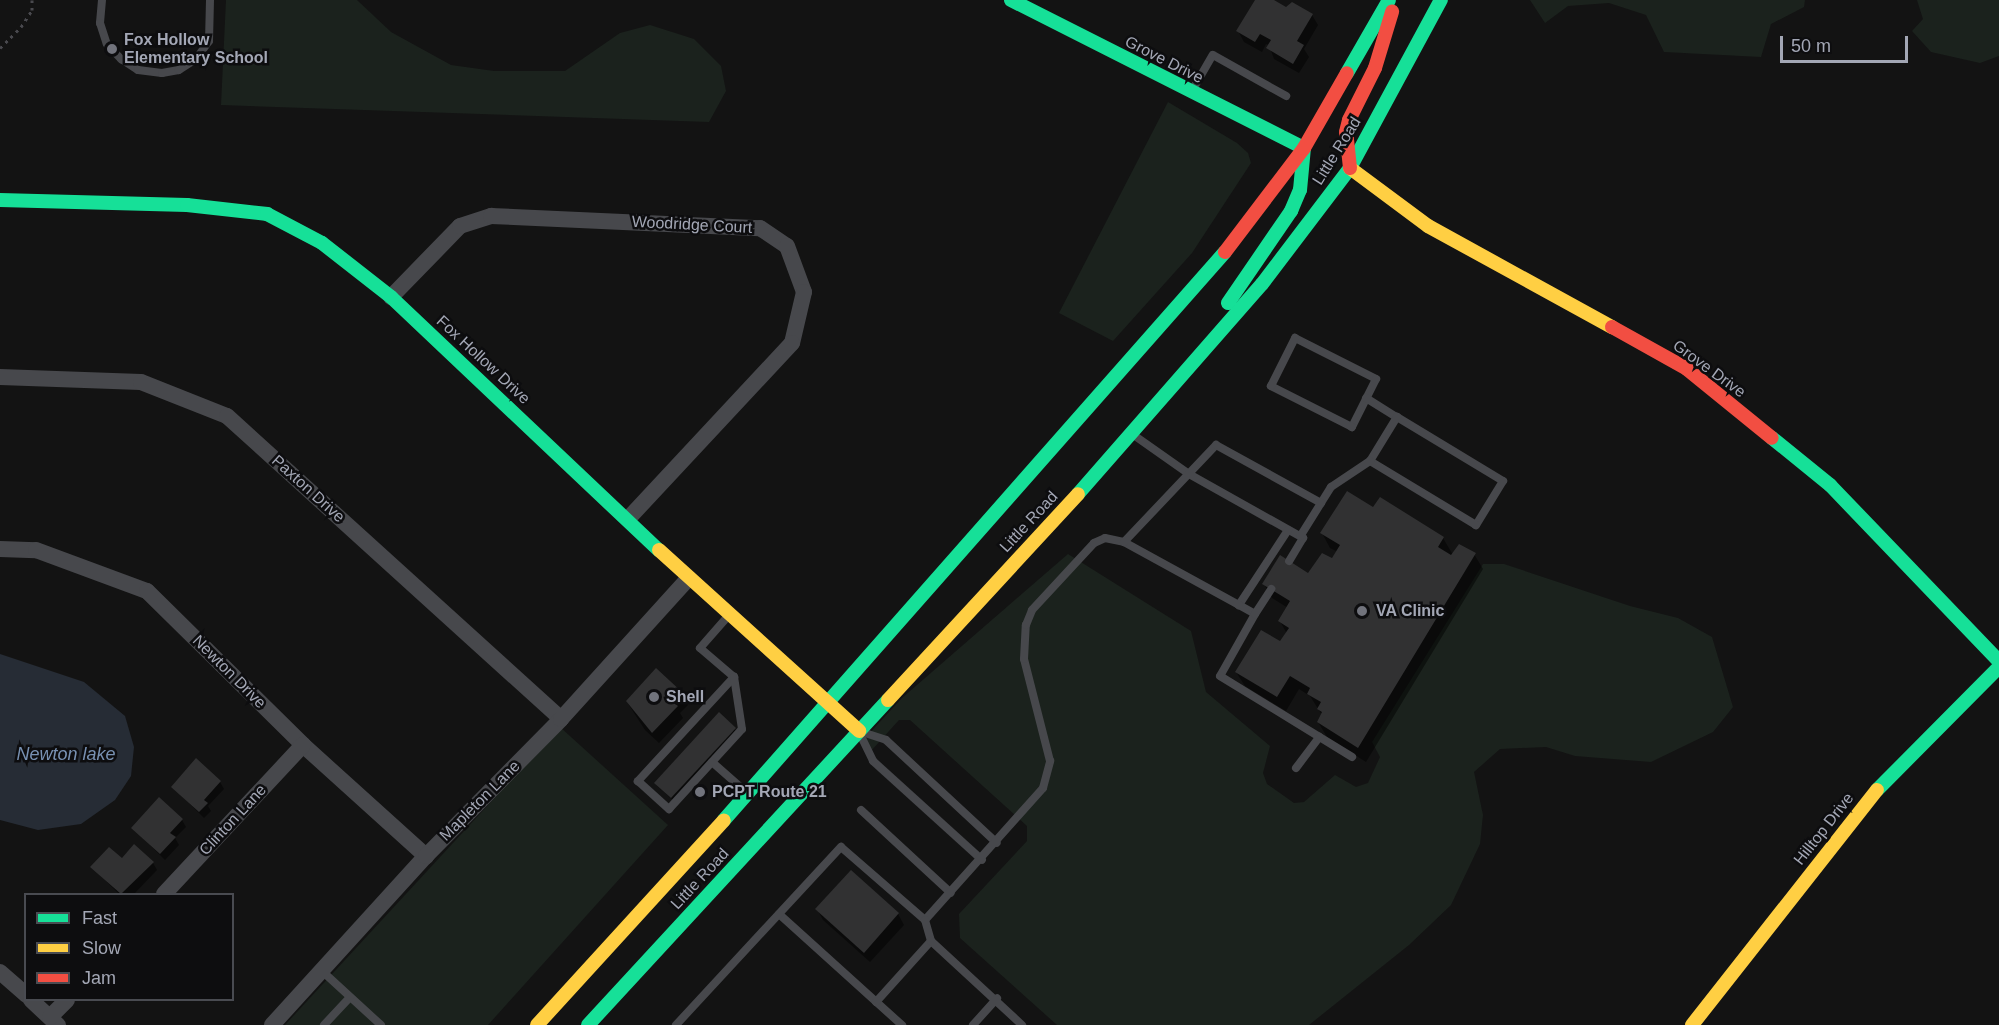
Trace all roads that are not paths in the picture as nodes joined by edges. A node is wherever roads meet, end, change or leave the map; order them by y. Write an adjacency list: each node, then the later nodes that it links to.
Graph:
1 (102, 0): 2 (lane)
2 (210, 0)
3 (1011, 0): 7 (main road, Grove Drive)
4 (1389, 0): 9 (main road, Little Road)
5 (1395, 0): 10 (main road)
6 (1441, 0): 10 (main road, Little Road)
7 (1192, 92): 8 (lane); 9 (main road, Grove Drive)
8 (1286, 96)
9 (1304, 148): 13 (main road); 35 (main road, Little Road)
10 (1350, 168): 13 (main road, Little Road); 32 (main road, Grove Drive)
11 (0, 200): 12 (main road, Fox Hollow Drive)
12 (391, 297): 21 (main road, Fox Hollow Drive); 21 (street, Woodridge Court)
13 (1209, 346): 17 (main road, Little Road)
14 (0, 377): 36 (street, Paxton Drive)
15 (1366, 399): 15 (lane); 16 (lane)
16 (1397, 417): 18 (lane); 18 (lane)
17 (1133, 434): 19 (lane); 37 (main road, Little Road)
18 (1370, 461): 20 (lane)
19 (1189, 474): 20 (lane); 22 (lane); 24 (lane)
20 (1321, 503): 23 (lane)
21 (629, 518): 27 (main road, Fox Hollow Drive)
22 (1288, 530): 23 (lane); 29 (lane)
23 (1301, 537): 26 (lane)
24 (1124, 542): 29 (lane); 45 (lane)
25 (0, 549): 39 (street, Newton Drive)
26 (1289, 561)
27 (689, 578): 31 (main road, Fox Hollow Drive); 36 (street, Mapleton Lane)
28 (1271, 589): 30 (lane)
29 (1239, 605): 30 (lane)
30 (1255, 614): 38 (lane)
31 (729, 615): 34 (lane); 35 (main road, Fox Hollow Drive)
32 (1999, 661)
33 (1999, 667): 71 (main road, Hilltop Drive)
34 (734, 677): 41 (lane); 41 (lane)
35 (828, 706): 37 (main road, Fox Hollow Drive); 43 (main road, Little Road)
36 (561, 719): 46 (street, Mapleton Lane)
37 (859, 731): 45 (lane); 47 (lane); 66 (main road, Little Road)
38 (1320, 737): 40 (lane); 42 (lane)
39 (303, 745): 46 (street, Newton Drive); 48 (street, Clinton Lane)
40 (1352, 757)
41 (712, 762): 43 (lane)
42 (1296, 768)
43 (747, 794): 65 (main road, Little Road)
44 (861, 810): 49 (lane)
45 (997, 843): 47 (lane)
46 (426, 856): 53 (street, Mapleton Lane)
47 (982, 860): 49 (lane)
48 (165, 893)
49 (951, 893): 51 (lane)
50 (779, 914): 51 (lane); 60 (lane); 67 (lane)
51 (925, 920): 52 (lane)
52 (931, 941): 57 (lane); 60 (lane)
53 (322, 970): 56 (lane); 62 (street, Mapleton Lane)
54 (0, 972): 55 (street)
55 (24, 993)
56 (350, 997): 63 (lane); 64 (lane)
57 (997, 998): 69 (lane); 70 (lane)
58 (33, 1001): 61 (street)
59 (66, 1001): 61 (street)
60 (876, 1002): 68 (lane)
61 (54, 1021)
62 (272, 1025)
63 (324, 1025)
64 (381, 1025)
65 (537, 1025)
66 (588, 1025)
67 (676, 1025)
68 (902, 1025)
69 (973, 1025)
70 (1022, 1025)
71 (1692, 1025)

